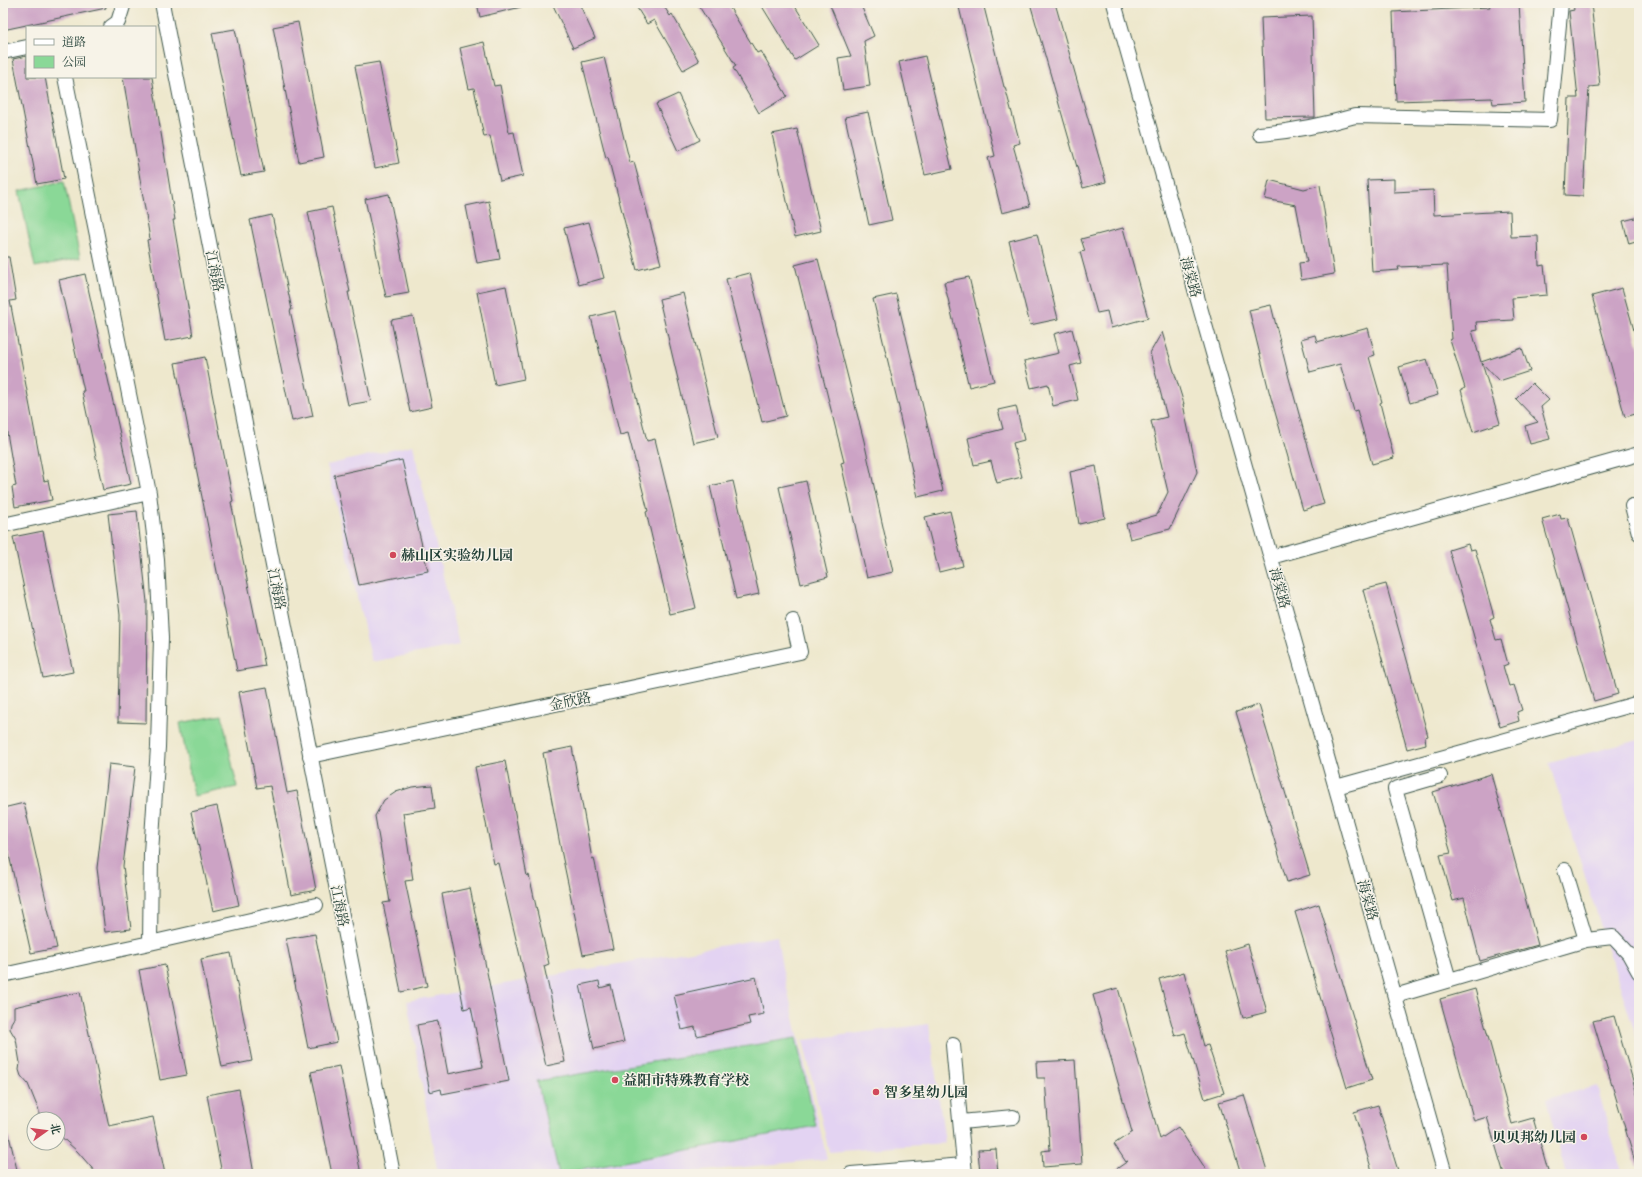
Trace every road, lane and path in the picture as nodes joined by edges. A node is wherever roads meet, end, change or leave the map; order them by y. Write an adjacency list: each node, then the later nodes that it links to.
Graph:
1 (124, 3): 5 (street)
2 (162, 3): 18 (street, 江海路)
3 (1114, 3): 15 (street, 海棠路)
4 (1561, 3): 9 (street)
5 (112, 26)
6 (26, 47): 7 (street)
7 (3, 52)
8 (64, 78): 11 (street)
9 (1260, 134)
10 (1639, 454): 15 (street)
11 (148, 493): 13 (street); 24 (street)
12 (1632, 506): 14 (street)
13 (3, 525)
14 (1639, 533)
15 (1271, 557): 20 (street, 海棠路)
16 (793, 621): 18 (street, 金欣路)
17 (1639, 703): 20 (street)
18 (310, 756): 33 (street, 江海路)
19 (1440, 776): 27 (street)
20 (1336, 786): 28 (street, 海棠路)
21 (1566, 870): 23 (street)
22 (316, 905): 24 (street)
23 (1586, 940): 25 (street); 27 (street)
24 (150, 943): 26 (street)
25 (1639, 972)
26 (3, 975)
27 (1449, 980): 28 (street)
28 (1395, 996): 35 (street, 海棠路)
29 (953, 1045): 31 (street)
30 (1013, 1117): 31 (street)
31 (961, 1122): 32 (street)
32 (965, 1169): 34 (street)
33 (393, 1174)
34 (851, 1174)
35 (1445, 1174)

